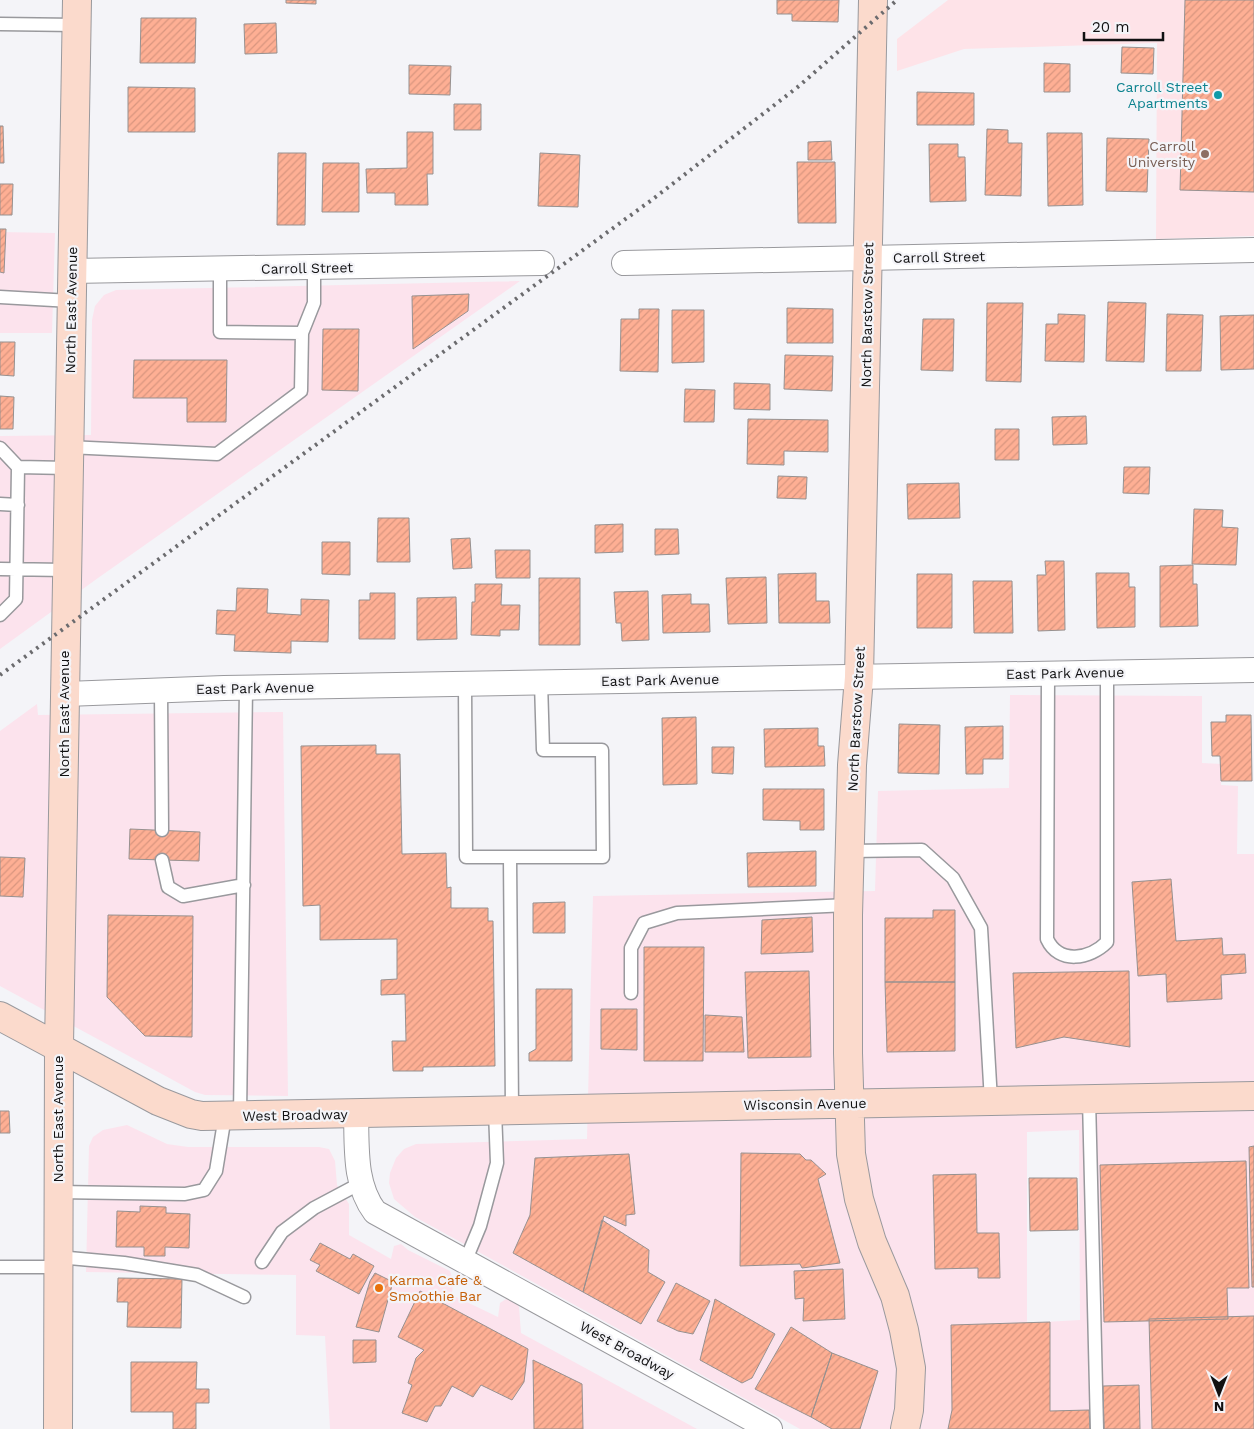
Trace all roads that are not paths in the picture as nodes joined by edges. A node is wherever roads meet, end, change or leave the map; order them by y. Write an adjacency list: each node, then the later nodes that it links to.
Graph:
1 (874, 0): 5 (main road, North Barstow Street)
2 (76, 13): 3 (lane); 10 (main road, North East Avenue)
3 (0, 24)
4 (1254, 250): 5 (street, Carroll Street)
5 (869, 258): 7 (street, Carroll Street); 26 (main road, North Barstow Street)
6 (542, 263): 8 (street, Carroll Street)
7 (624, 263)
8 (314, 268): 9 (street, Carroll Street); 13 (lane)
9 (220, 270): 10 (street, Carroll Street); 13 (lane)
10 (72, 271): 12 (main road, North East Avenue)
11 (0, 297): 12 (lane)
12 (71, 302): 15 (main road, North East Avenue)
13 (302, 333): 15 (lane)
14 (0, 448): 16 (lane)
15 (68, 458): 16 (lane); 21 (main road, North East Avenue)
16 (18, 468): 18 (lane)
17 (0, 504): 18 (lane)
18 (18, 505): 20 (lane)
19 (0, 569): 20 (lane)
20 (17, 569): 21 (lane); 22 (lane)
21 (66, 570): 31 (main road, North East Avenue)
22 (0, 615)
23 (1254, 670): 24 (street, East Park Avenue)
24 (1107, 673): 25 (street, East Park Avenue); 25 (lane)
25 (1048, 674): 26 (street, East Park Avenue)
26 (859, 677): 27 (street, East Park Avenue); 33 (main road, North Barstow Street)
27 (541, 682): 28 (street, East Park Avenue); 34 (lane)
28 (465, 684): 29 (street, East Park Avenue); 34 (lane)
29 (246, 688): 30 (street, East Park Avenue); 36 (lane)
30 (160, 691): 31 (street, East Park Avenue); 32 (lane)
31 (66, 694): 40 (main road, North East Avenue)
32 (162, 830)
33 (850, 851): 37 (main road, North Barstow Street); 43 (lane)
34 (510, 857): 45 (lane)
35 (162, 860): 36 (lane)
36 (244, 885): 47 (lane)
37 (848, 905): 38 (lane); 44 (main road, North Barstow Street)
38 (631, 993)
39 (0, 1016): 40 (main road, West Broadway)
40 (59, 1046): 47 (main road, West Broadway); 49 (main road, North East Avenue)
41 (1254, 1096): 42 (main road, Wisconsin Avenue)
42 (1089, 1099): 43 (main road, Wisconsin Avenue); 58 (lane)
43 (991, 1101): 44 (main road, Wisconsin Avenue)
44 (850, 1103): 45 (main road, Wisconsin Avenue); 57 (main road, North Barstow Street)
45 (504, 1111): 46 (main road, Wisconsin Avenue); 52 (lane)
46 (356, 1114): 47 (main road, West Broadway); 48 (street, West Broadway)
47 (233, 1115): 49 (lane)
48 (360, 1183): 51 (lane); 52 (street, West Broadway)
49 (58, 1192): 50 (main road, North East Avenue)
50 (58, 1262): 53 (lane); 54 (lane); 55 (main road, North East Avenue)
51 (262, 1262)
52 (465, 1262): 56 (street, West Broadway)
53 (0, 1267)
54 (244, 1297)
55 (58, 1429)
56 (770, 1429)
57 (905, 1429)
58 (1097, 1429)

